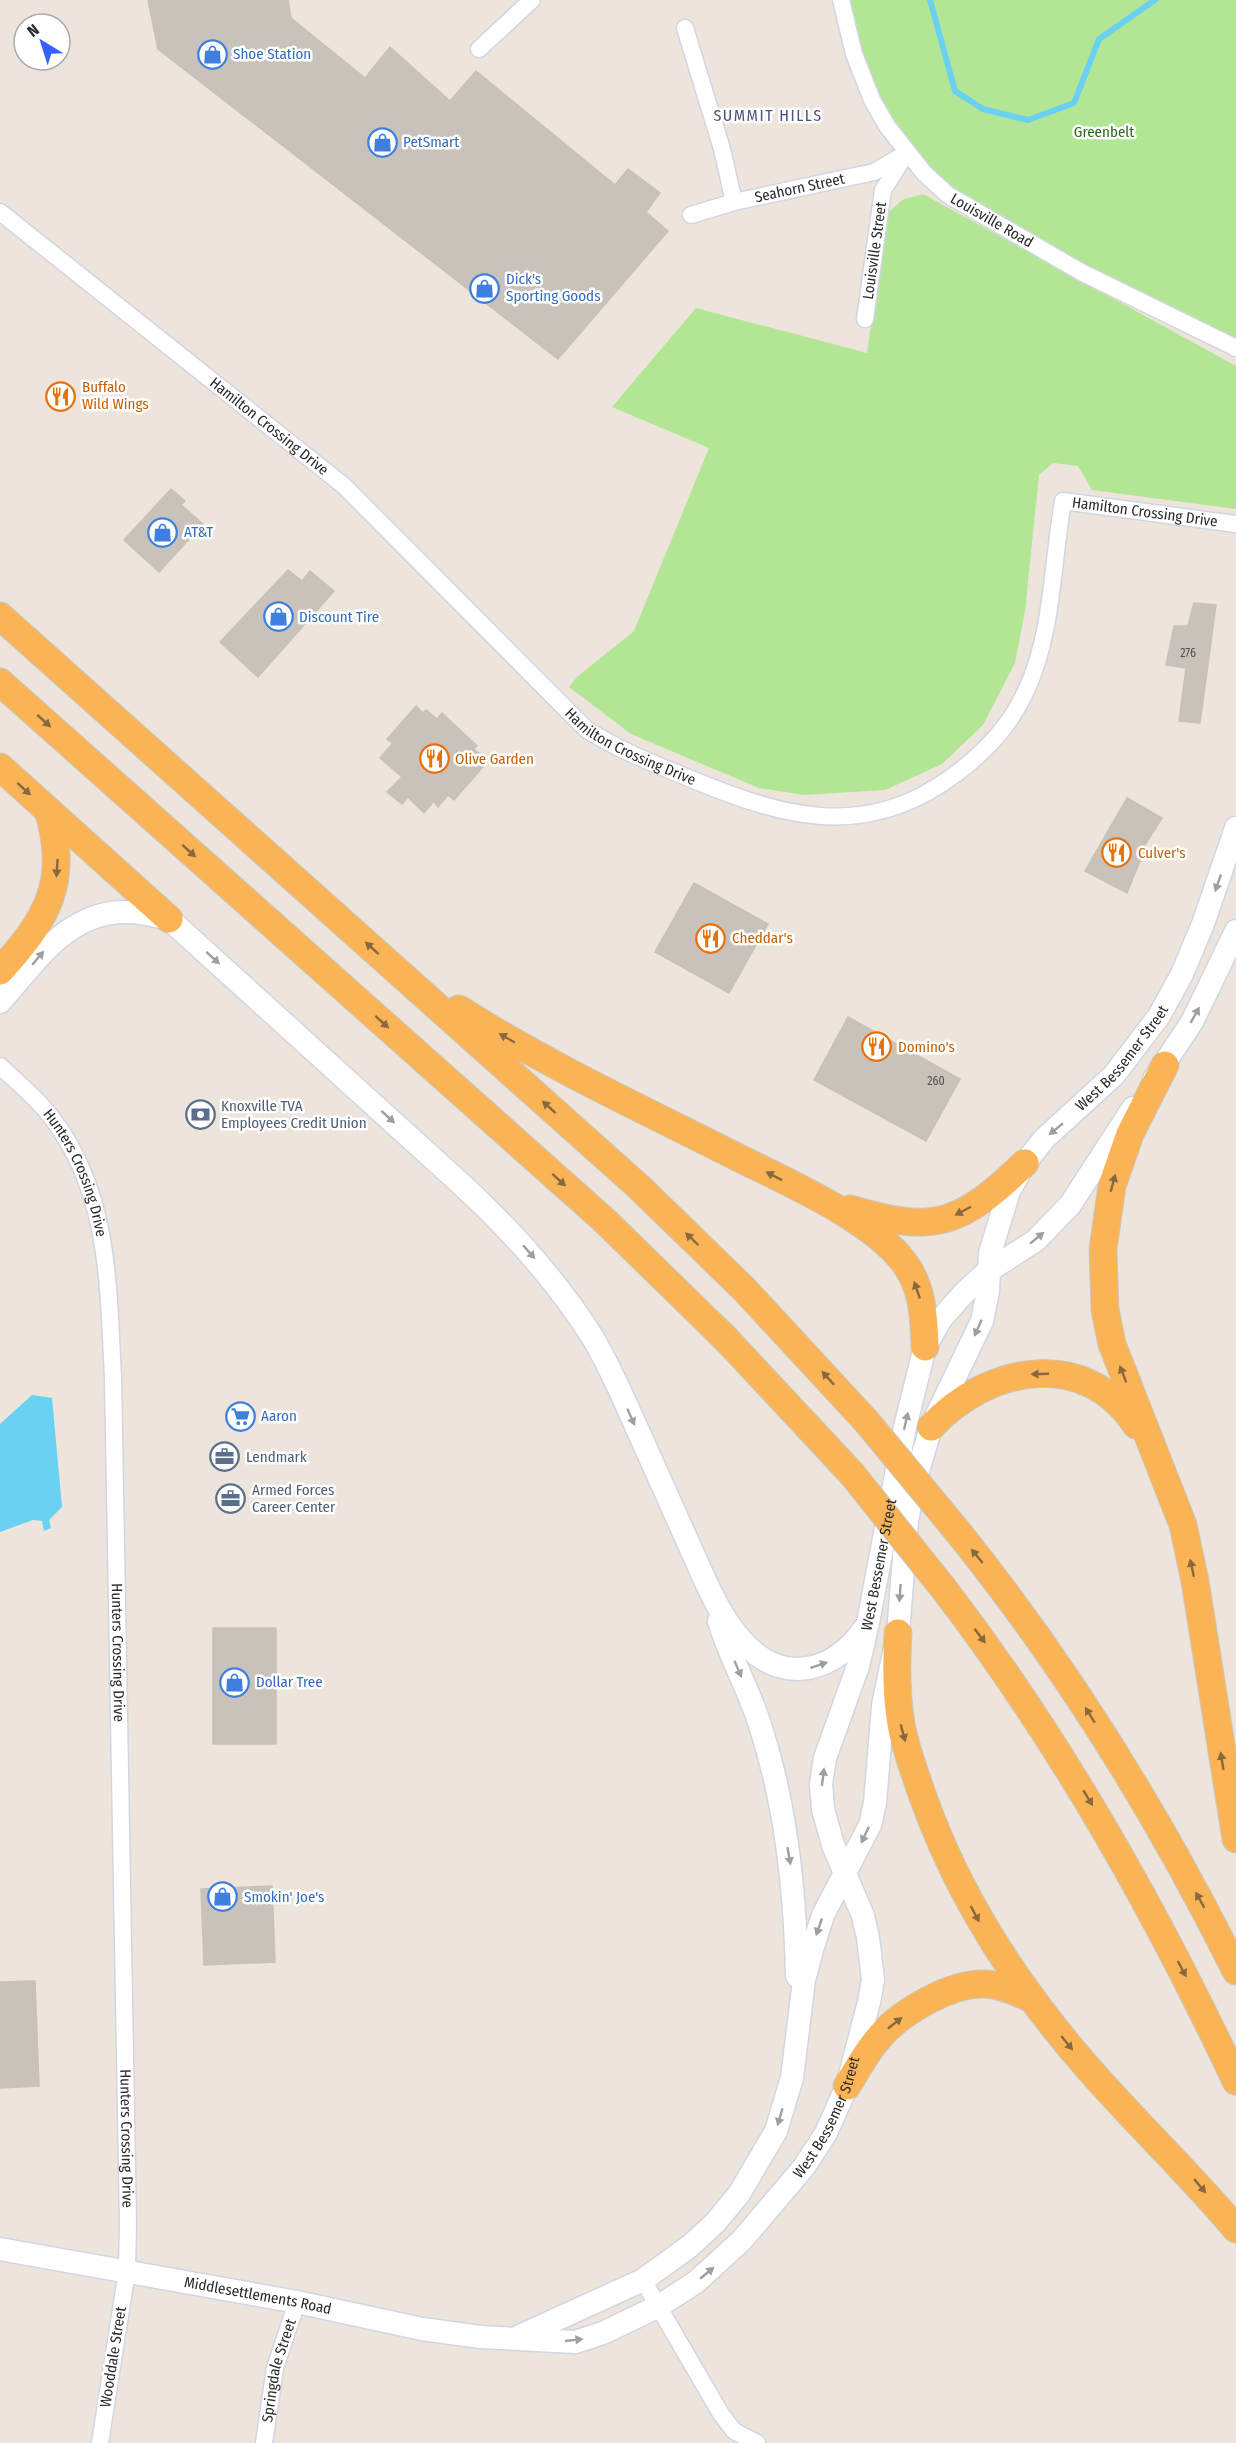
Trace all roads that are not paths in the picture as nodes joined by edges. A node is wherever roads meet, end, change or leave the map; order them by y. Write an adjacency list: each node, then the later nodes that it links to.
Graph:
1 (532, 0): 4 (street)
2 (841, 0): 5 (street, Louisville Road)
3 (685, 28): 6 (street)
4 (479, 50)
5 (907, 153): 6 (street, Seahorn Street); 9 (street, Louisville Street); 10 (street, Louisville Road)
6 (734, 202): 8 (street, Seahorn Street)
7 (0, 212): 11 (street, Hamilton Crossing Drive)
8 (691, 215)
9 (865, 319)
10 (1236, 348)
11 (1236, 524)
12 (0, 616): 19 (highway, one-way to 12)
13 (0, 682): 38 (highway, one-way to 38, bridge)
14 (0, 767): 15 (highway, one-way to 15)
15 (48, 810): 17 (highway); 20 (highway, one-way to 20)
16 (1236, 828): 24 (main road, West Bessemer Street, one-way to 24)
17 (169, 919): 21 (main road, one-way to 17); 30 (main road, one-way to 30)
18 (1236, 931): 22 (main road, West Bessemer Street, one-way to 18)
19 (395, 968): 25 (highway, one-way to 19); 35 (highway, one-way to 19, bridge)
20 (0, 971)
21 (0, 1002)
22 (1165, 1065): 26 (main road, West Bessemer Street, one-way to 22); 29 (highway, one-way to 22)
23 (0, 1066): 42 (street, Hunters Crossing Drive)
24 (1025, 1163): 25 (highway, one-way to 25); 26 (main road, West Bessemer Street)
25 (826, 1202): 27 (highway, one-way to 25)
26 (988, 1271): 27 (main road, West Bessemer Street); 28 (main road, West Bessemer Street, one-way to 28)
27 (925, 1347): 31 (main road, West Bessemer Street, one-way to 27)
28 (931, 1427): 29 (highway, one-way to 28); 32 (main road, West Bessemer Street, one-way to 32)
29 (1162, 1467): 33 (highway, one-way to 29)
30 (712, 1594): 31 (main road, one-way to 31); 37 (main road, one-way to 37)
31 (868, 1623): 34 (main road, West Bessemer Street, one-way to 31)
32 (898, 1633): 34 (main road, West Bessemer Street, one-way to 34); 36 (highway, one-way to 36)
33 (1236, 1839)
34 (843, 1874): 37 (main road, West Bessemer Street, one-way to 37); 39 (main road, West Bessemer Street)
35 (1236, 1971)
36 (1030, 1998): 39 (highway, one-way to 36); 40 (highway, one-way to 40)
37 (799, 2022): 43 (main road, West Bessemer Street, one-way to 43)
38 (1236, 2081)
39 (848, 2086): 45 (main road, West Bessemer Street, one-way to 39)
40 (1236, 2229)
41 (0, 2249): 42 (main road, Middlesettlements Road)
42 (127, 2271): 44 (main road, Middlesettlements Road); 47 (street, Wooddale Street)
43 (643, 2280): 45 (street); 46 (main road, Middlesettlements Road)
44 (297, 2302): 46 (main road, Middlesettlements Road); 48 (street, Springdale Street)
45 (658, 2306): 46 (main road, Middlesettlements Road, one-way to 45); 49 (street)
46 (516, 2338)
47 (100, 2443)
48 (264, 2443)
49 (757, 2443)

